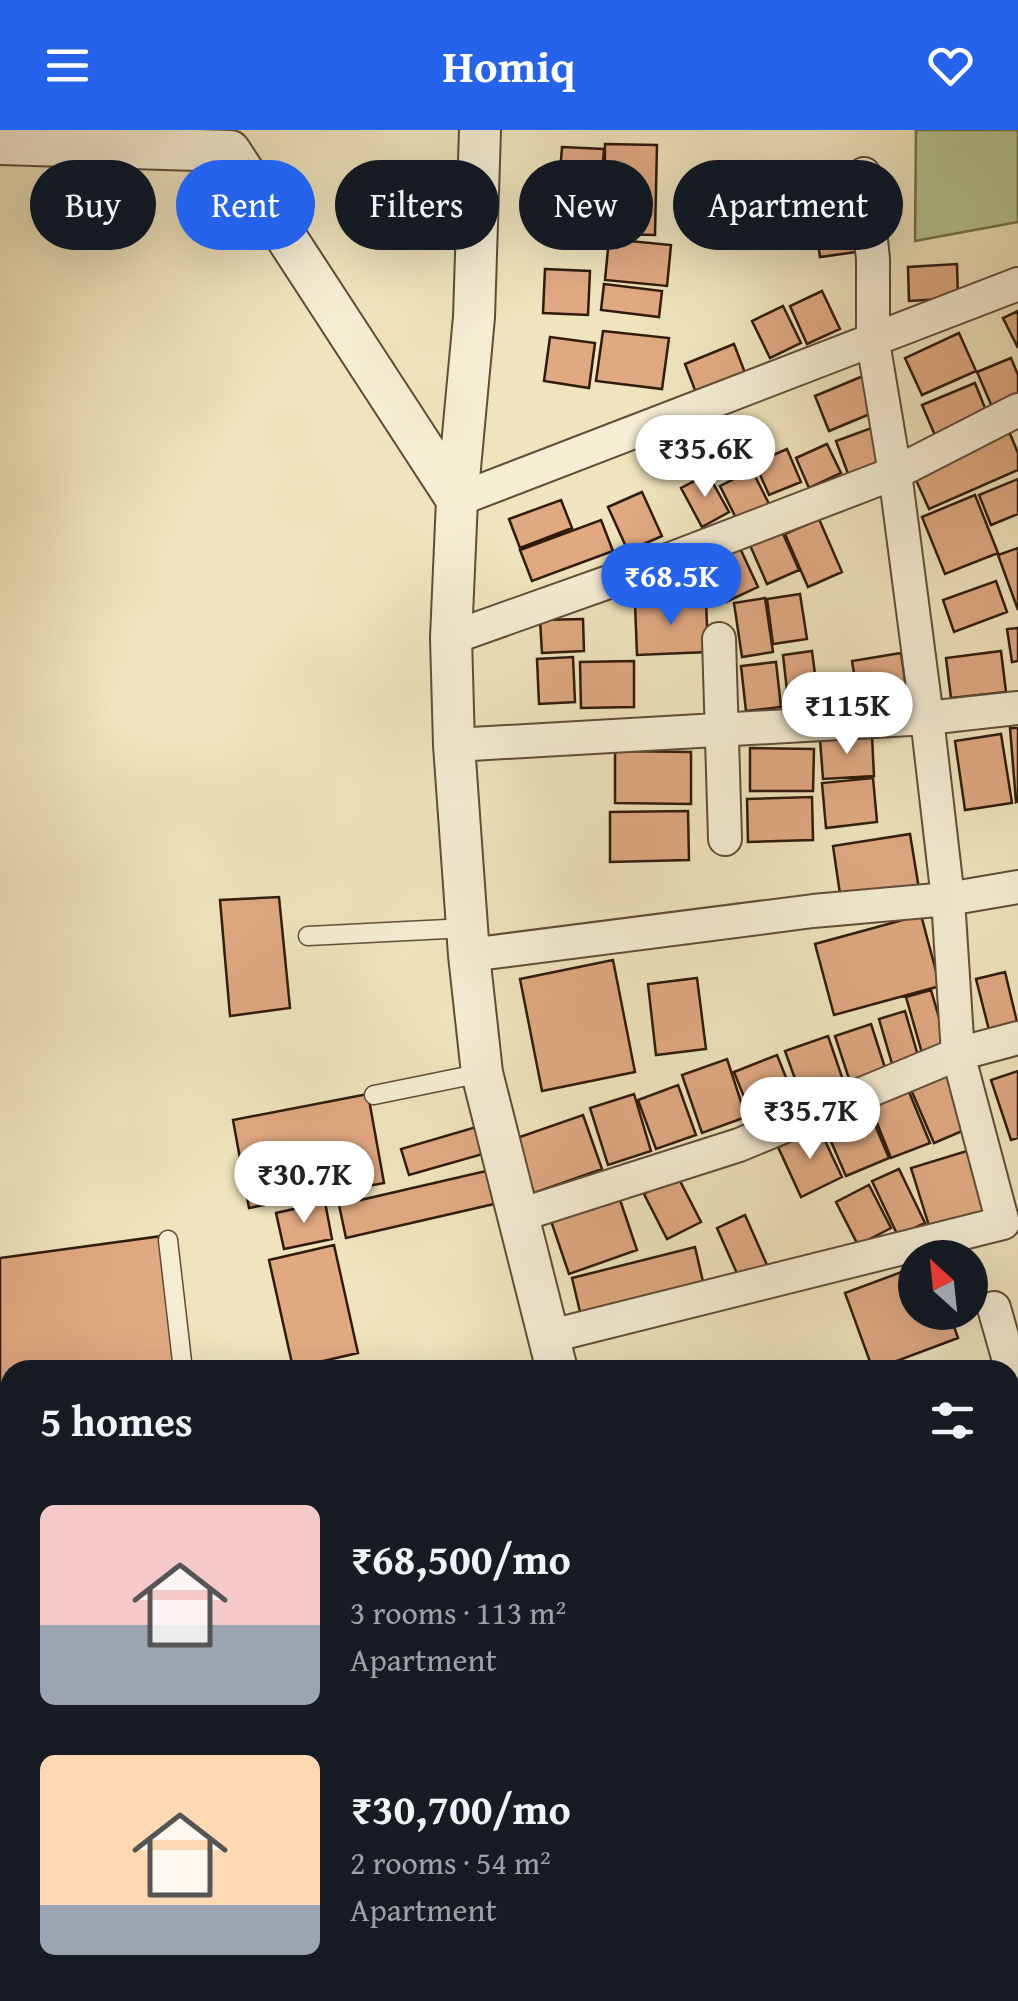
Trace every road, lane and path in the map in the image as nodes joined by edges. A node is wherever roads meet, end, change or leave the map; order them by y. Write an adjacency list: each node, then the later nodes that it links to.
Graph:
1 (480, 130): 8 (street)
2 (0, 144): 8 (street)
3 (872, 250): 5 (street)
4 (1018, 284): 5 (street)
5 (873, 342): 7 (street); 8 (street)
6 (1018, 410): 7 (street)
7 (895, 473): 9 (street); 12 (street)
8 (457, 500): 9 (street)
9 (451, 638): 14 (street)
10 (719, 639): 13 (street)
11 (1018, 708): 12 (street)
12 (927, 718): 13 (street); 17 (street)
13 (724, 728): 14 (street); 15 (street)
14 (454, 744): 19 (street)
15 (726, 839)
16 (1018, 887): 17 (street)
17 (948, 899): 19 (street); 21 (street)
18 (308, 936): 19 (lane)
19 (468, 942): 22 (street)
20 (1018, 1038): 21 (street)
21 (958, 1054): 24 (street); 27 (street)
22 (482, 1073): 23 (lane); 24 (street)
23 (374, 1095)
24 (520, 1215): 27 (street)
25 (168, 1240): 28 (lane)
26 (994, 1308): 29 (street)
27 (552, 1354)
28 (182, 1360)
29 (1009, 1360)

